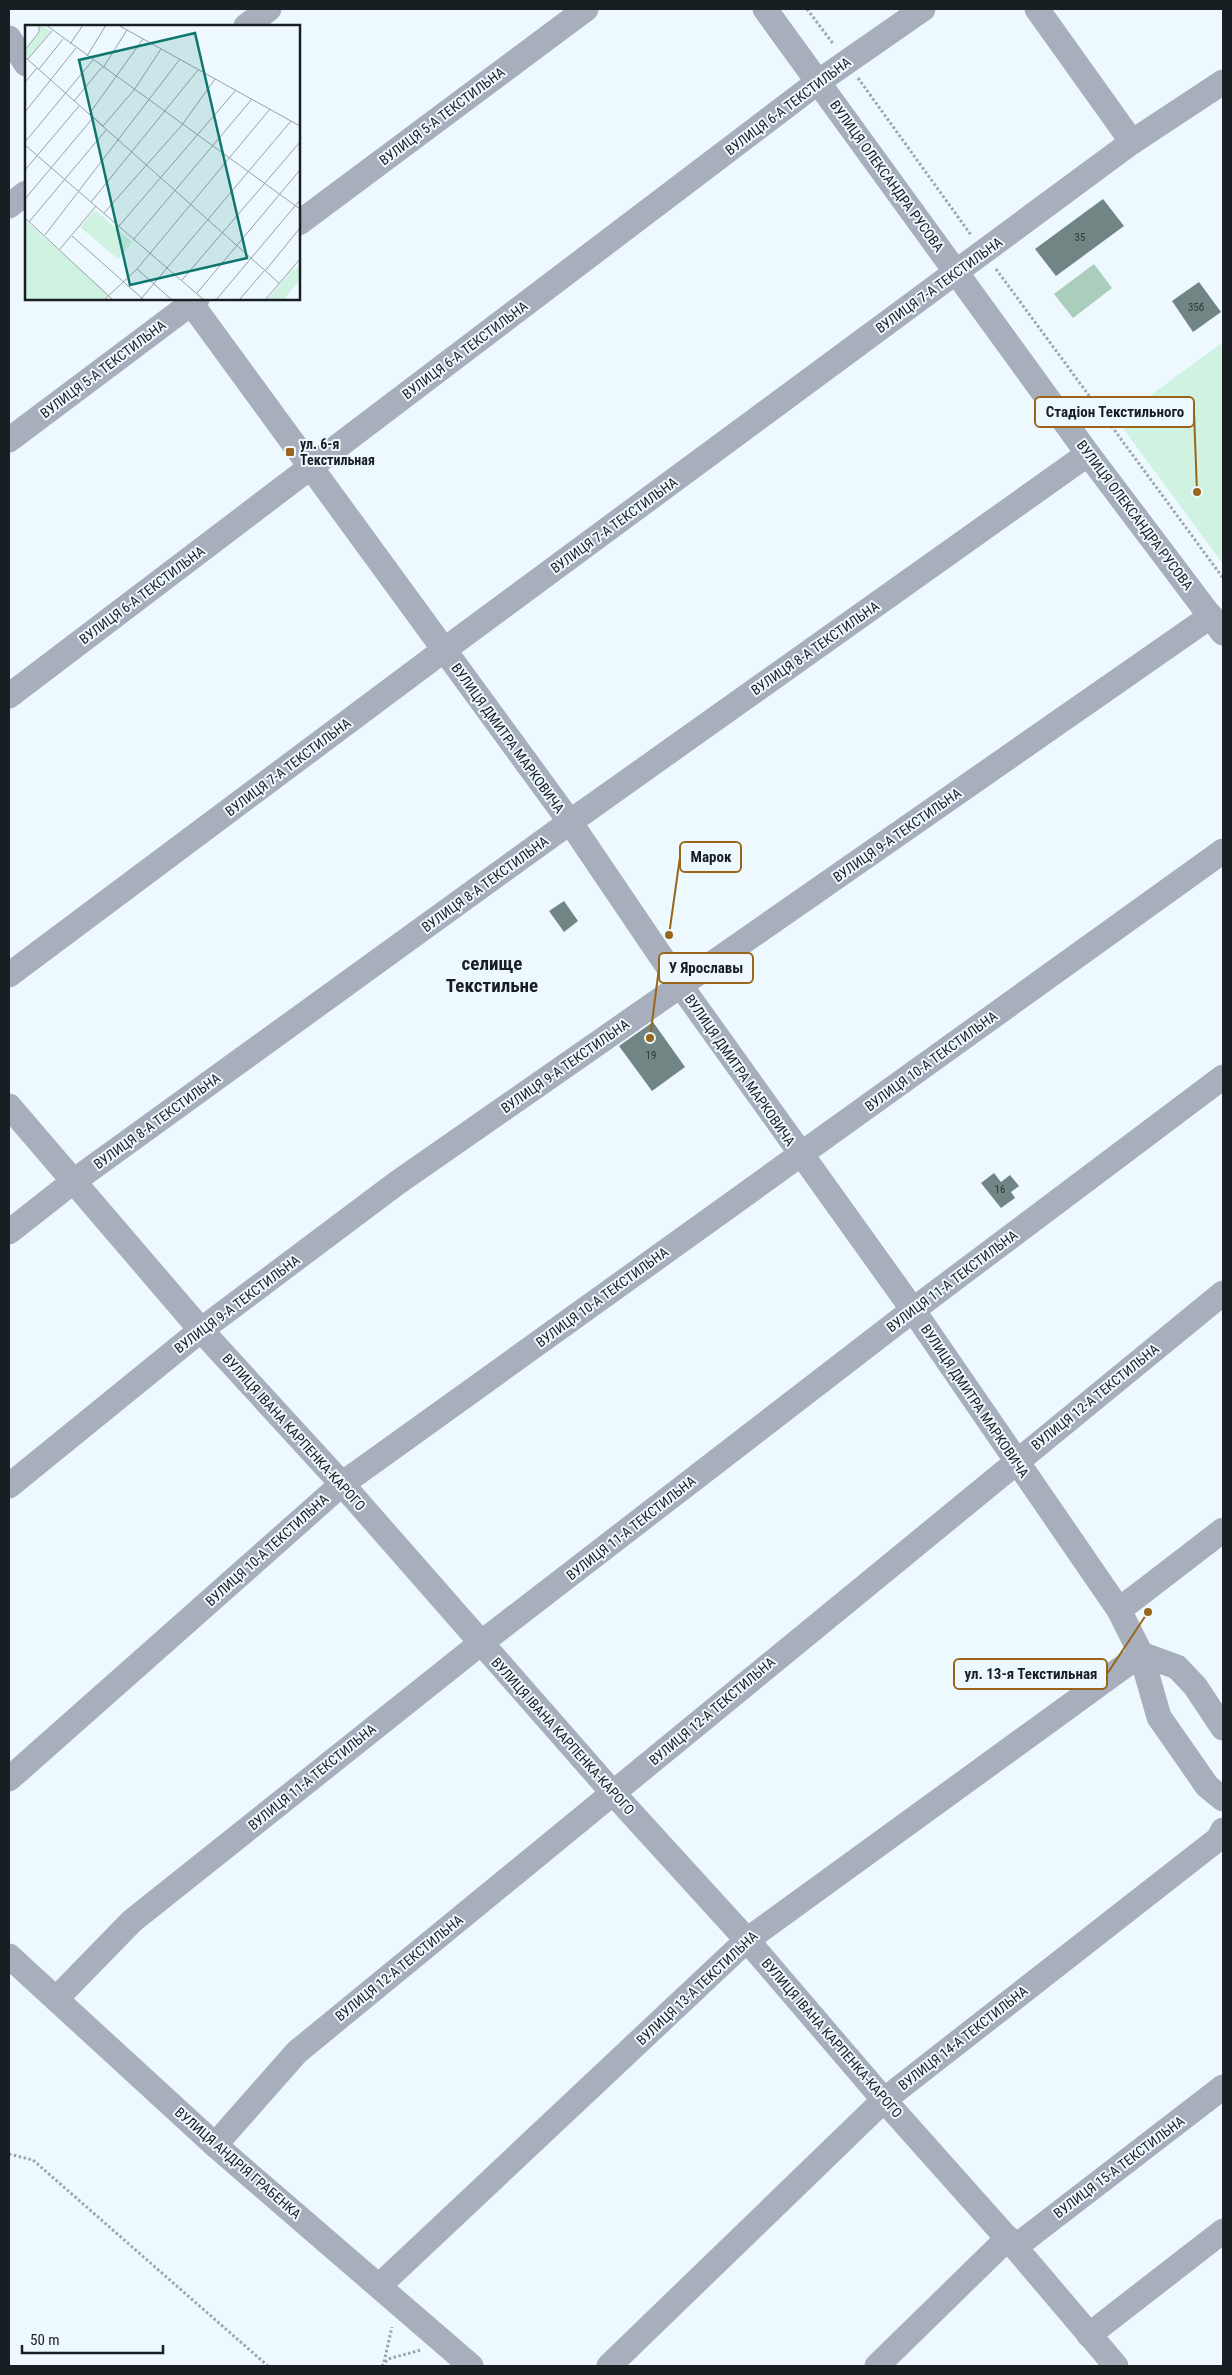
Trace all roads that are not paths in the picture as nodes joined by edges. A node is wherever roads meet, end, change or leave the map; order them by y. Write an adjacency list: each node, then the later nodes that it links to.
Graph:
1 (269, 9): 6 (street)
2 (586, 9): 14 (street, ВУЛИЦЯ 5-А ТЕКСТИЛЬНА)
3 (765, 9): 9 (street, ВУЛИЦЯ ОЛЕКСАНДРА РУСОВА)
4 (923, 9): 9 (street, ВУЛИЦЯ 6-А ТЕКСТИЛЬНА)
5 (1037, 9): 11 (street)
6 (247, 25)
7 (9, 38): 8 (street)
8 (25, 62)
9 (818, 82): 15 (street, ВУЛИЦЯ ОЛЕКСАНДРА РУСОВА); 19 (street, ВУЛИЦЯ 6-А ТЕКСТИЛЬНА)
10 (1223, 82): 11 (street, ВУЛИЦЯ 7-А ТЕКСТИЛЬНА)
11 (1132, 142): 15 (street, ВУЛИЦЯ 7-А ТЕКСТИЛЬНА)
12 (25, 194): 13 (street)
13 (9, 206)
14 (300, 222)
15 (957, 272): 18 (street, ВУЛИЦЯ ОЛЕКСАНДРА РУСОВА); 21 (street, ВУЛИЦЯ 7-А ТЕКСТИЛЬНА)
16 (192, 300): 17 (street, ВУЛИЦЯ 5-А ТЕКСТИЛЬНА); 19 (street, ВУЛИЦЯ ДМИТРА МАРКОВИЧА)
17 (9, 440)
18 (1088, 454): 20 (street, ВУЛИЦЯ ОЛЕКСАНДРА РУСОВА); 23 (street, ВУЛИЦЯ 8-А ТЕКСТИЛЬНА)
19 (312, 466): 21 (street, ВУЛИЦЯ ДМИТРА МАРКОВИЧА); 22 (street, ВУЛИЦЯ 6-А ТЕКСТИЛЬНА)
20 (1217, 624): 26 (street, ВУЛИЦЯ 9-А ТЕКСТИЛЬНА)
21 (444, 650): 23 (street, ВУЛИЦЯ ДМИТРА МАРКОВИЧА); 25 (street, ВУЛИЦЯ 7-А ТЕКСТИЛЬНА)
22 (9, 696)
23 (570, 822): 26 (street, ВУЛИЦЯ ДМИТРА МАРКОВИЧА); 30 (street, ВУЛИЦЯ 8-А ТЕКСТИЛЬНА)
24 (1223, 851): 29 (street, ВУЛИЦЯ 10-А ТЕКСТИЛЬНА)
25 (9, 976)
26 (681, 986): 29 (street, ВУЛИЦЯ ДМИТРА МАРКОВИЧА); 34 (street, ВУЛИЦЯ 9-А ТЕКСТИЛЬНА)
27 (1223, 1077): 33 (street, ВУЛИЦЯ 11-А ТЕКСТИЛЬНА)
28 (9, 1106): 30 (street, ВУЛИЦЯ ІВАНА КАРПЕНКА-КАРОГО)
29 (800, 1155): 33 (street, ВУЛИЦЯ ДМИТРА МАРКОВИЧА); 36 (street, ВУЛИЦЯ 10-А ТЕКСТИЛЬНА)
30 (74, 1181): 31 (street, ВУЛИЦЯ 8-А ТЕКСТИЛЬНА); 34 (street, ВУЛИЦЯ ІВАНА КАРПЕНКА-КАРОГО)
31 (9, 1232)
32 (1223, 1293): 35 (street, ВУЛИЦЯ 12-А ТЕКСТИЛЬНА)
33 (913, 1310): 35 (street, ВУЛИЦЯ ДМИТРА МАРКОВИЧА); 40 (street, ВУЛИЦЯ 11-А ТЕКСТИЛЬНА)
34 (201, 1330): 36 (street, ВУЛИЦЯ ІВАНА КАРПЕНКА-КАРОГО); 37 (street, ВУЛИЦЯ 9-А ТЕКСТИЛЬНА)
35 (1016, 1461): 39 (street, ВУЛИЦЯ ДМИТРА МАРКОВИЧА); 44 (street, ВУЛИЦЯ 12-А ТЕКСТИЛЬНА)
36 (342, 1484): 40 (street, ВУЛИЦЯ ІВАНА КАРПЕНКА-КАРОГО); 43 (street, ВУЛИЦЯ 10-А ТЕКСТИЛЬНА)
37 (9, 1486)
38 (1223, 1530): 39 (street)
39 (1119, 1610): 41 (street, ВУЛИЦЯ ДМИТРА МАРКОВИЧА)
40 (481, 1643): 44 (street, ВУЛИЦЯ ІВАНА КАРПЕНКА-КАРОГО); 49 (street, ВУЛИЦЯ 11-А ТЕКСТИЛЬНА)
41 (1141, 1654): 42 (street); 45 (street, ВУЛИЦЯ ДМИТРА МАРКОВИЧА); 47 (street, ВУЛИЦЯ 13-А ТЕКСТИЛЬНА)
42 (1223, 1728)
43 (9, 1779)
44 (613, 1793): 47 (street, ВУЛИЦЯ ІВАНА КАРПЕНКА-КАРОГО); 52 (street, ВУЛИЦЯ 12-А ТЕКСТИЛЬНА)
45 (1223, 1799)
46 (1223, 1830): 51 (street, ВУЛИЦЯ 14-А ТЕКСТИЛЬНА)
47 (747, 1940): 51 (street, ВУЛИЦЯ ІВАНА КАРПЕНКА-КАРОГО); 55 (street, ВУЛИЦЯ 13-А ТЕКСТИЛЬНА)
48 (9, 1956): 49 (street, ВУЛИЦЯ АНДРІЯ ГРАБЕНКА)
49 (56, 1999): 52 (street, ВУЛИЦЯ АНДРІЯ ГРАБЕНКА)
50 (1223, 2087): 54 (street, ВУЛИЦЯ 15-А ТЕКСТИЛЬНА)
51 (884, 2100): 54 (street, ВУЛИЦЯ ІВАНА КАРПЕНКА-КАРОГО); 58 (street, ВУЛИЦЯ 14-А ТЕКСТИЛЬНА)
52 (215, 2145): 55 (street, ВУЛИЦЯ АНДРІЯ ГРАБЕНКА)
53 (1223, 2231): 56 (street)
54 (1011, 2243): 56 (street, ВУЛИЦЯ ІВАНА КАРПЕНКА-КАРОГО); 59 (street, ВУЛИЦЯ 15-А ТЕКСТИЛЬНА)
55 (389, 2293): 57 (street, ВУЛИЦЯ АНДРІЯ ГРАБЕНКА)
56 (1089, 2335): 60 (street, ВУЛИЦЯ ІВАНА КАРПЕНКА-КАРОГО)
57 (472, 2366)
58 (610, 2366)
59 (877, 2366)
60 (1116, 2366)

